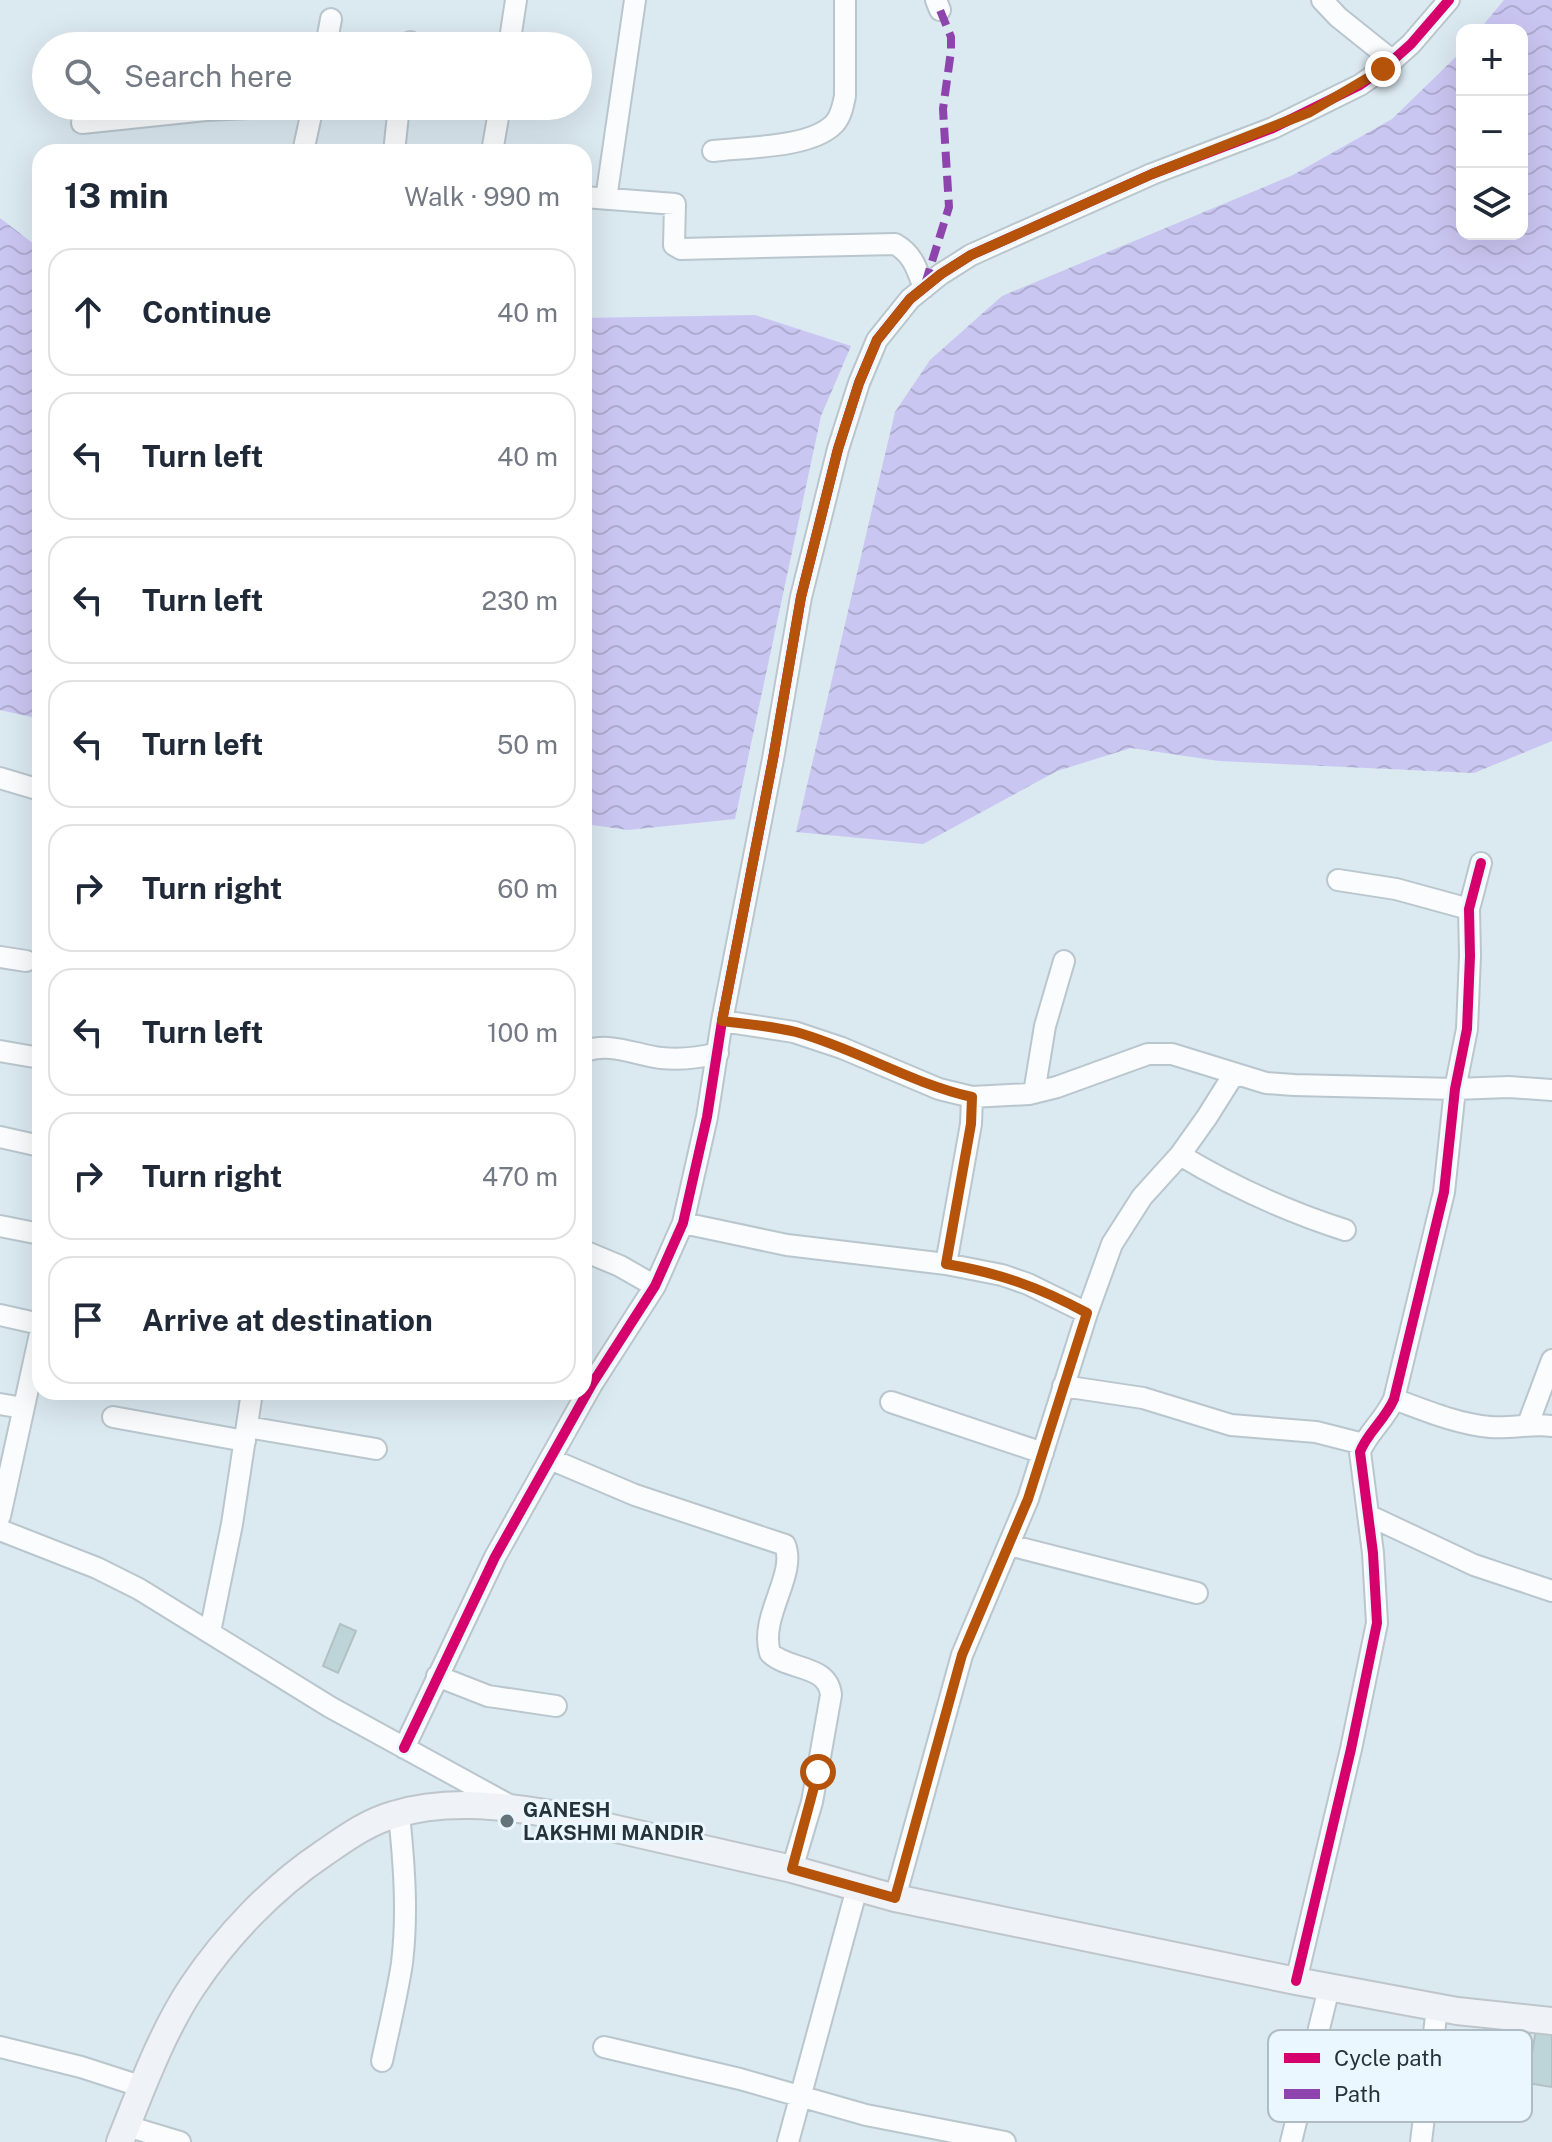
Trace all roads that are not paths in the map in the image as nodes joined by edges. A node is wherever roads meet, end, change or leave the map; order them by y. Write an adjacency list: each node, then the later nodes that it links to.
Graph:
1 (516, 0): 8 (street)
2 (635, 0): 20 (street)
3 (845, 0): 18 (street)
4 (1322, 0): 9 (street)
5 (1449, 0): 9 (street)
6 (331, 19): 7 (street)
7 (329, 32)
8 (511, 32)
9 (1393, 61): 21 (street)
10 (111, 120): 14 (street)
11 (310, 120): 15 (street)
12 (397, 120): 16 (street)
13 (498, 120): 17 (street)
14 (82, 123)
15 (305, 144)
16 (395, 144)
17 (493, 144)
18 (713, 151)
19 (592, 198): 20 (street)
20 (606, 199): 21 (street)
21 (924, 288): 30 (street)
22 (0, 778): 23 (street)
23 (32, 788)
24 (1481, 863): 26 (street)
25 (1338, 880): 26 (street)
26 (1469, 909): 36 (street)
27 (0, 957): 28 (street)
28 (26, 961)
29 (1064, 961): 38 (street)
30 (722, 1021): 33 (street); 39 (street)
31 (592, 1050): 33 (street)
32 (0, 1051): 34 (street)
33 (718, 1053): 43 (street)
34 (32, 1057)
35 (1234, 1074): 36 (street); 38 (street); 42 (street)
36 (1455, 1089): 37 (street); 57 (street)
37 (1552, 1090)
38 (1034, 1093): 39 (street)
39 (972, 1097): 48 (street)
40 (0, 1137): 41 (street)
41 (32, 1144)
42 (1180, 1155): 45 (street); 50 (street)
43 (683, 1223): 48 (street); 49 (street)
44 (0, 1226): 46 (street)
45 (1345, 1230)
46 (32, 1232)
47 (592, 1254): 49 (street)
48 (946, 1264): 50 (street)
49 (655, 1286): 55 (street)
50 (1087, 1313): 56 (street)
51 (0, 1315): 52 (street)
52 (32, 1322)
53 (1552, 1360): 64 (street)
54 (32, 1369): 62 (street)
55 (592, 1384)
56 (1063, 1386): 67 (street); 69 (street)
57 (1394, 1399): 64 (street); 67 (street)
58 (251, 1400): 66 (street)
59 (583, 1400): 70 (street)
60 (891, 1402): 69 (street)
61 (0, 1404): 62 (street)
62 (23, 1408): 72 (street)
63 (113, 1417): 66 (street)
64 (1528, 1424): 65 (street)
65 (1552, 1426)
66 (246, 1434): 68 (street); 77 (street)
67 (1363, 1444): 71 (street)
68 (376, 1449)
69 (1043, 1453): 74 (street)
70 (550, 1459): 78 (street); 83 (street)
71 (1368, 1515): 75 (street); 86 (street)
72 (0, 1516)
73 (0, 1530): 77 (street)
74 (1009, 1545): 76 (street); 85 (street)
75 (1552, 1591)
76 (1197, 1593)
77 (210, 1632): 80 (street)
78 (437, 1676): 79 (street); 80 (street)
79 (556, 1706)
80 (404, 1748): 81 (street)
81 (516, 1808): 82 (main road); 83 (main road)
82 (399, 1814): 94 (street); 95 (main road)
83 (792, 1869): 84 (main road)
84 (857, 1888): 85 (main road); 96 (street)
85 (895, 1898): 86 (main road)
86 (1296, 1981): 87 (main road)
87 (1329, 1988): 88 (main road); 90 (street)
88 (1437, 2008): 89 (main road); 91 (street)
89 (1552, 2021)
90 (1319, 2030)
91 (1434, 2030)
92 (0, 2047): 95 (street)
93 (604, 2047): 96 (street)
94 (382, 2061)
95 (143, 2087): 99 (main road)
96 (798, 2097): 101 (street); 102 (street)
97 (1296, 2122): 103 (street)
98 (1423, 2122): 104 (street)
99 (124, 2134): 100 (street)
100 (180, 2142)
101 (788, 2142)
102 (1005, 2142)
103 (1291, 2142)
104 (1421, 2142)

